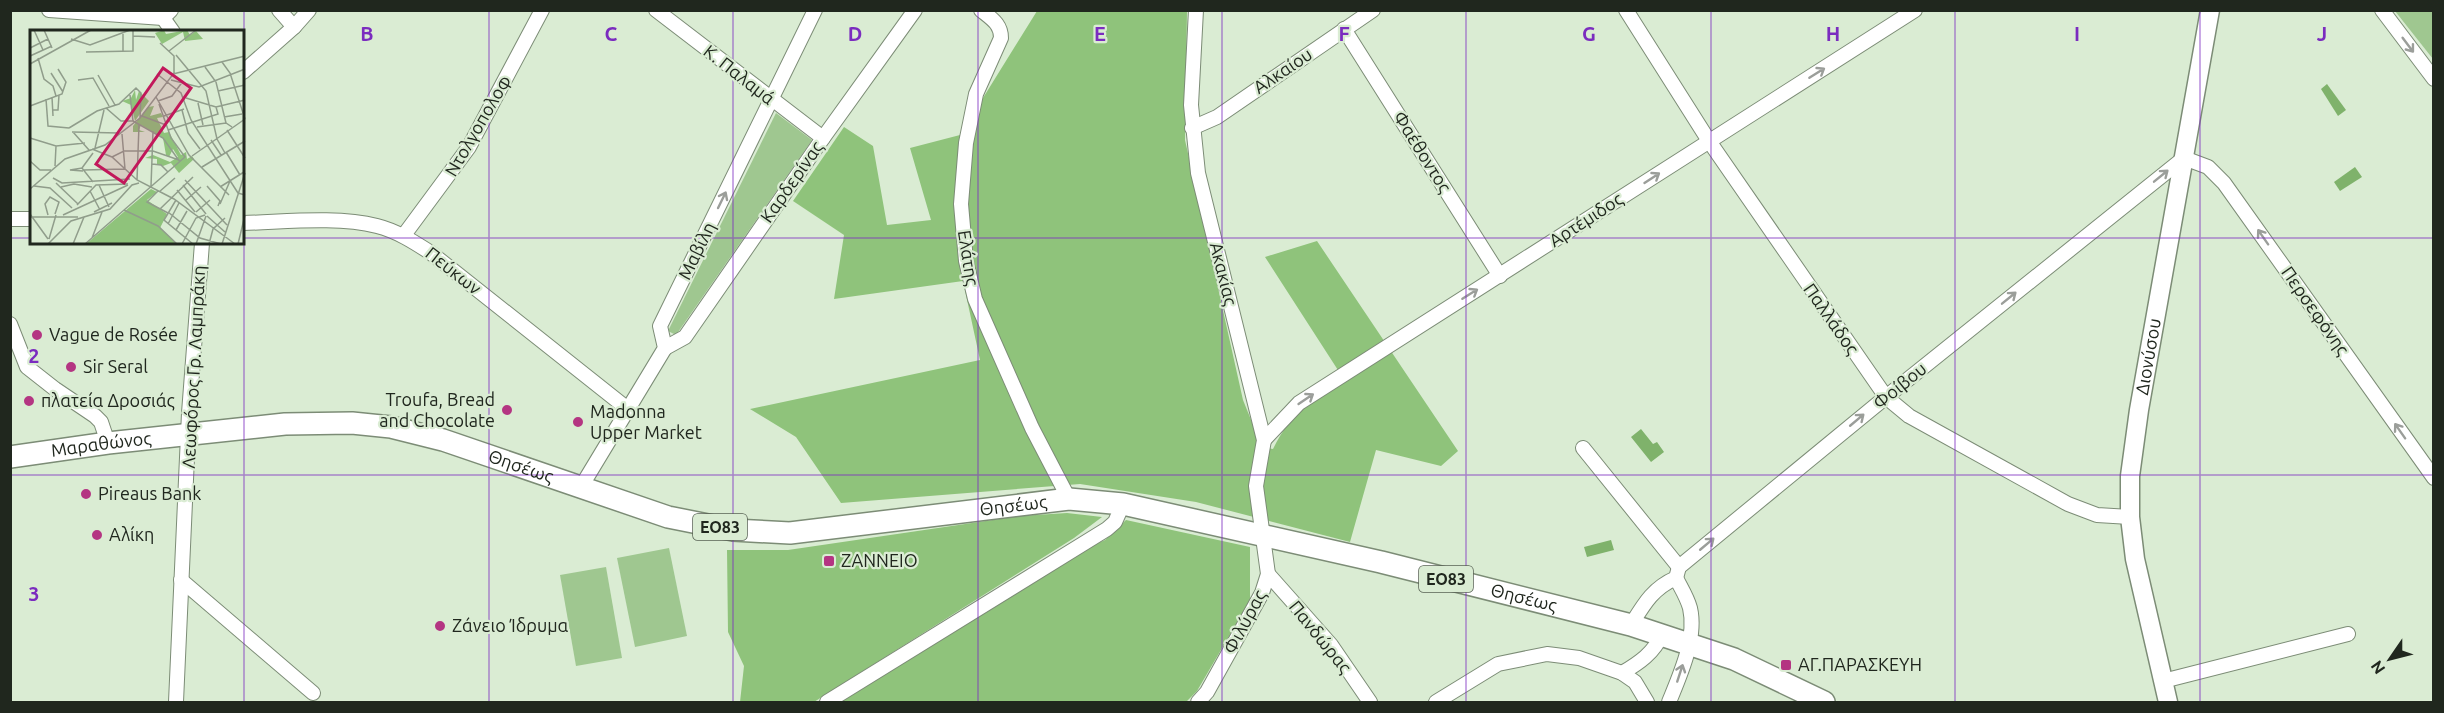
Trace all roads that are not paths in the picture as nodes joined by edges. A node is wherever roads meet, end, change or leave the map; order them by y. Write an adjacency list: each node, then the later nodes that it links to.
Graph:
1 (49, 10): 15 (street)
2 (279, 10): 17 (street)
3 (309, 10): 17 (street)
4 (542, 10): 30 (street, Ντολγοπολοφ)
5 (656, 10): 22 (street, Κ. Παλαμά)
6 (815, 10): 22 (street, Μαβίλη)
7 (915, 10): 24 (street, Καρδερίνας)
8 (981, 10): 44 (street, Ελάτης)
9 (1196, 10): 23 (street, Ακακίας)
10 (1373, 10): 18 (street, Αλκαίου)
11 (1626, 10): 25 (street, Παλλάδος)
12 (1915, 10): 16 (street, Αρτέμιδος)
13 (2210, 10): 26 (main road, Διονύσου)
14 (2382, 10): 21 (street, one-way to 21)
15 (167, 14): 19 (street)
16 (1894, 16): 25 (street, Αρτέμιδος, one-way to 16)
17 (294, 27): 20 (street)
18 (1344, 29): 23 (street, Αλκαίου); 32 (street, Φαέθοντος)
19 (172, 30)
20 (244, 71)
21 (2433, 79)
22 (771, 100): 24 (street, Κ. Παλαμά); 34 (street, Μαβίλη, one-way to 22)
23 (1192, 128): 38 (street, Ακακίας)
24 (823, 138): 34 (street, Καρδερίνας)
25 (1709, 141): 32 (street, Αρτέμιδος, one-way to 25); 35 (street, Παλλάδος)
26 (2184, 158): 35 (street, Φοίβου, one-way to 26); 42 (street, Περσεφόνης, one-way to 26); 46 (main road, Διονύσου)
27 (10, 219): 28 (street)
28 (30, 219)
29 (244, 223): 30 (street, Πεύκων)
30 (404, 235): 36 (street, Πεύκων)
31 (202, 244): 37 (street, Λεωφόρος Γρ. Λαμπράκη)
32 (1500, 276): 38 (street, Αρτέμιδος, one-way to 32)
33 (10, 324): 39 (street)
34 (665, 348): 36 (street)
35 (1886, 397): 46 (street, Παλλάδος); 48 (street, Φοίβου, one-way to 35)
36 (629, 410): 43 (street)
37 (190, 435): 39 (main road, Μαραθώνος / ΕΟ83); 43 (main road, Θησέως / ΕΟ83); 50 (street, Λεωφόρος Γρ. Λαμπράκη)
38 (1264, 440): 47 (street, Ακακίας)
39 (108, 443): 41 (main road, Μαραθώνος / ΕΟ83)
40 (1582, 448): 48 (street)
41 (10, 457)
42 (2433, 478)
43 (581, 487): 44 (main road, Θησέως / ΕΟ83)
44 (1069, 499): 45 (main road, Θησέως / ΕΟ83)
45 (1123, 504): 47 (main road, Θησέως / ΕΟ83); 59 (street)
46 (2130, 517): 56 (main road, Διονύσου)
47 (1262, 534): 49 (street, Φιλύρας); 51 (main road, Θησέως / ΕΟ83)
48 (1678, 573): 51 (street, Φοίβου); 54 (street)
49 (1268, 574): 60 (street, Φιλύρας); 61 (street, Πανδώρας)
50 (181, 580): 57 (street); 58 (street, Λεωφόρος Γρ. Λαμπράκη)
51 (1631, 625): 52 (main road, Θησέως / ΕΟ83)
52 (1662, 634): 54 (main road, Θησέως / ΕΟ83); 55 (street)
53 (2348, 634): 56 (street)
54 (1689, 643): 64 (street, one-way to 54); 65 (main road, Θησέως / ΕΟ83)
55 (1622, 673): 62 (street); 63 (street)
56 (2163, 681): 66 (main road, Διονύσου)
57 (313, 693)
58 (176, 702)
59 (827, 702)
60 (1198, 702)
61 (1370, 702)
62 (1436, 702)
63 (1647, 702)
64 (1669, 702)
65 (1824, 702)
66 (2168, 702)

